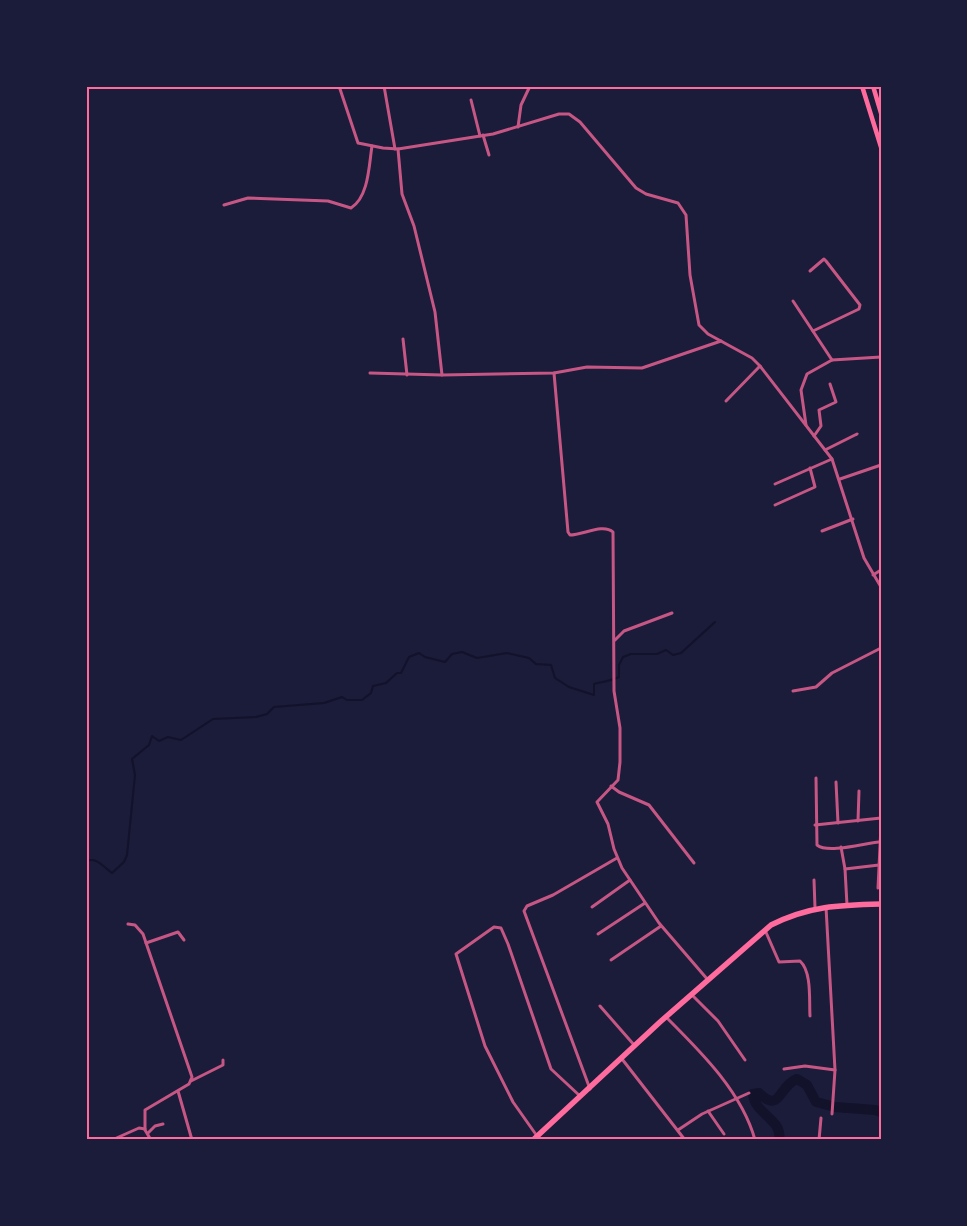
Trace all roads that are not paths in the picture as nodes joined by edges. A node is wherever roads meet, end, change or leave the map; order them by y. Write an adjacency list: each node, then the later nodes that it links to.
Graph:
1 (339, 86): 10 (street)
2 (384, 86): 12 (street)
3 (530, 86): 8 (street)
4 (862, 86): 11 (main road)
5 (873, 86): 7 (main road)
6 (471, 100): 9 (street)
7 (881, 113)
8 (518, 127): 9 (street); 19 (street)
9 (482, 136): 12 (street); 13 (street)
10 (372, 146): 12 (street); 14 (street)
11 (881, 147)
12 (397, 149): 26 (street)
13 (489, 155)
14 (224, 206)
15 (810, 271): 17 (street)
16 (793, 301): 17 (street)
17 (813, 331): 21 (street)
18 (403, 338): 25 (street)
19 (722, 341): 22 (street); 24 (street)
20 (881, 357): 21 (street)
21 (832, 360): 29 (street)
22 (760, 366): 28 (street); 29 (street)
23 (370, 373): 25 (street)
24 (554, 373): 26 (street); 45 (street)
25 (407, 375): 26 (street)
26 (442, 375)
27 (830, 384): 31 (street)
28 (726, 402)
29 (806, 425): 31 (street)
30 (857, 434): 32 (street)
31 (814, 436): 32 (street)
32 (825, 450): 33 (street)
33 (832, 459): 35 (street); 36 (street)
34 (881, 465): 36 (street)
35 (810, 468): 37 (street); 38 (street)
36 (840, 478): 39 (street)
37 (774, 484)
38 (775, 505)
39 (853, 519): 40 (street); 42 (street)
40 (822, 531)
41 (881, 570): 42 (street)
42 (873, 575): 43 (street)
43 (881, 587)
44 (672, 613): 45 (street)
45 (615, 641): 50 (street)
46 (881, 648): 47 (street)
47 (793, 691)
48 (816, 778): 55 (street)
49 (836, 782): 54 (street)
50 (611, 786): 59 (street); 60 (street)
51 (859, 791): 53 (street)
52 (881, 818): 53 (street)
53 (858, 821): 54 (street)
54 (838, 823): 55 (street)
55 (815, 825): 58 (street)
56 (881, 826): 57 (street)
57 (879, 842): 58 (street); 61 (street)
58 (841, 847): 62 (street)
59 (617, 858): 63 (street); 91 (street)
60 (694, 863)
61 (878, 865): 62 (street); 65 (street)
62 (846, 869): 68 (street)
63 (630, 880): 66 (street); 69 (street)
64 (814, 880): 71 (street)
65 (878, 888)
66 (645, 903): 73 (street); 75 (street)
67 (881, 904): 68 (highway)
68 (847, 905): 70 (highway)
69 (592, 907)
70 (826, 907): 71 (highway); 89 (street)
71 (815, 908): 74 (highway)
72 (128, 924): 77 (street)
73 (661, 926): 78 (street); 79 (street)
74 (764, 930): 79 (highway); 82 (street)
75 (598, 934)
76 (184, 940): 77 (street)
77 (146, 943): 90 (street)
78 (611, 960)
79 (708, 980): 80 (highway)
80 (691, 995): 83 (highway); 87 (street)
81 (600, 1006): 84 (street)
82 (810, 1016)
83 (666, 1017): 84 (highway); 95 (street)
84 (635, 1046): 85 (highway)
85 (622, 1059): 91 (highway); 100 (street)
86 (223, 1060): 90 (street)
87 (745, 1060)
88 (784, 1069): 89 (street)
89 (835, 1070): 97 (street)
90 (191, 1081): 92 (street)
91 (590, 1089): 94 (highway)
92 (178, 1091): 101 (street); 106 (street)
93 (749, 1093): 95 (street)
94 (580, 1097): 103 (highway); 103 (street)
95 (735, 1098): 96 (street); 108 (street)
96 (708, 1111): 100 (street); 102 (street)
97 (832, 1114)
98 (821, 1118): 109 (street)
99 (163, 1124): 101 (street)
100 (678, 1130): 107 (street)
101 (146, 1132): 104 (street); 105 (street)
102 (724, 1134)
103 (535, 1139)
104 (112, 1140)
105 (151, 1140)
106 (192, 1140)
107 (685, 1140)
108 (755, 1140)
109 (819, 1140)

